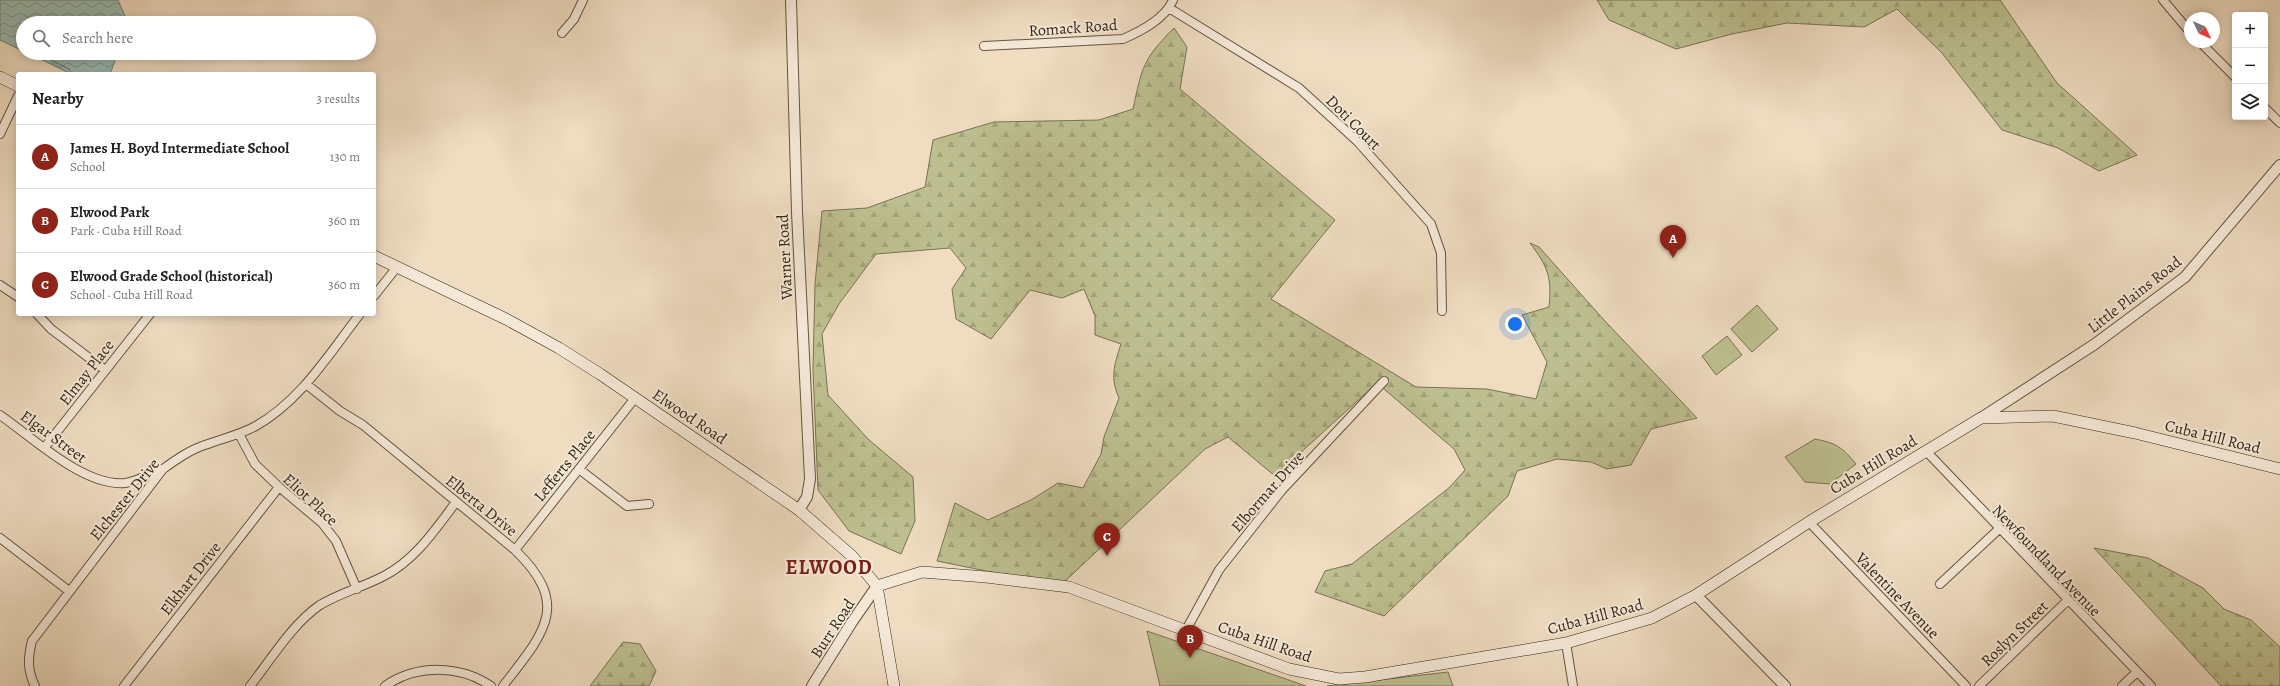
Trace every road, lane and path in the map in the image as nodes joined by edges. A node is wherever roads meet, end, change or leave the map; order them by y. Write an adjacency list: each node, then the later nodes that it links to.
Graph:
1 (584, 0): 7 (street)
2 (791, 0): 42 (street, Warner Road)
3 (1173, 0): 5 (street)
4 (2162, 0): 6 (street)
5 (1170, 8): 8 (street, Romack Road); 23 (street, Doti Court)
6 (2184, 25)
7 (562, 33)
8 (984, 46)
9 (2206, 48): 10 (street)
10 (2232, 75)
11 (0, 77): 12 (main road)
12 (16, 85)
13 (16, 100): 16 (street)
14 (2268, 111): 15 (street)
15 (2280, 123)
16 (0, 134)
17 (2280, 165): 32 (street, Little Plains Road)
18 (376, 257): 19 (main road, Elwood Road)
19 (397, 267): 21 (street); 30 (main road, Elwood Road)
20 (0, 284): 22 (street)
21 (376, 293)
22 (16, 296)
23 (1442, 311)
24 (39, 316): 27 (street)
25 (148, 316): 27 (street, Elmay Place)
26 (358, 316): 29 (street, Elchester Drive)
27 (105, 370): 34 (street, Elmay Place)
28 (1384, 381): 53 (street, Elbormar Drive)
29 (306, 384): 33 (street, Elchester Drive); 40 (street, Elberta Drive)
30 (635, 398): 37 (street, Lefferts Place); 42 (main road, Elwood Road)
31 (0, 415): 34 (street, Elgar Street)
32 (1981, 418): 35 (main road, Cuba Hill Road); 38 (main road, Cuba Hill Road)
33 (239, 434): 36 (street, Elchester Drive); 39 (street, Eliot Place)
34 (45, 447): 36 (street, Elgar Street)
35 (1926, 451): 43 (main road, Cuba Hill Road); 44 (street, Newfoundland Avenue)
36 (163, 469): 50 (street, Elchester Drive)
37 (579, 469): 41 (street); 46 (street, Lefferts Place)
38 (2280, 469)
39 (279, 487): 49 (street, Eliot Place); 57 (street, Elkhart Drive)
40 (456, 502): 46 (street, Elberta Drive); 49 (street)
41 (649, 504)
42 (799, 510): 48 (main road, Elwood Road)
43 (1809, 522): 51 (main road, Cuba Hill Road); 66 (street, Valentine Avenue)
44 (1999, 529): 47 (street); 52 (street, Newfoundland Avenue)
45 (0, 538): 50 (street)
46 (515, 550): 61 (street, Elberta Drive)
47 (1940, 584)
48 (877, 586): 53 (main road, Cuba Hill Road); 62 (street, Burr Road); 63 (main road)
49 (357, 589): 58 (street)
50 (69, 591): 56 (street, Elchester Drive)
51 (1696, 595): 54 (main road, Cuba Hill Road); 65 (street)
52 (2067, 601): 55 (street, Newfoundland Avenue); 67 (street, Roslyn Street)
53 (1186, 630): 54 (main road, Cuba Hill Road)
54 (1566, 643): 64 (street)
55 (2137, 672): 68 (street); 69 (street, Newfoundland Avenue)
56 (35, 686)
57 (124, 686)
58 (250, 686)
59 (385, 686): 60 (street)
60 (491, 686)
61 (503, 686)
62 (812, 686)
63 (894, 686)
64 (1573, 686)
65 (1785, 686)
66 (1966, 686)
67 (1979, 686)
68 (2122, 686)
69 (2151, 686)

